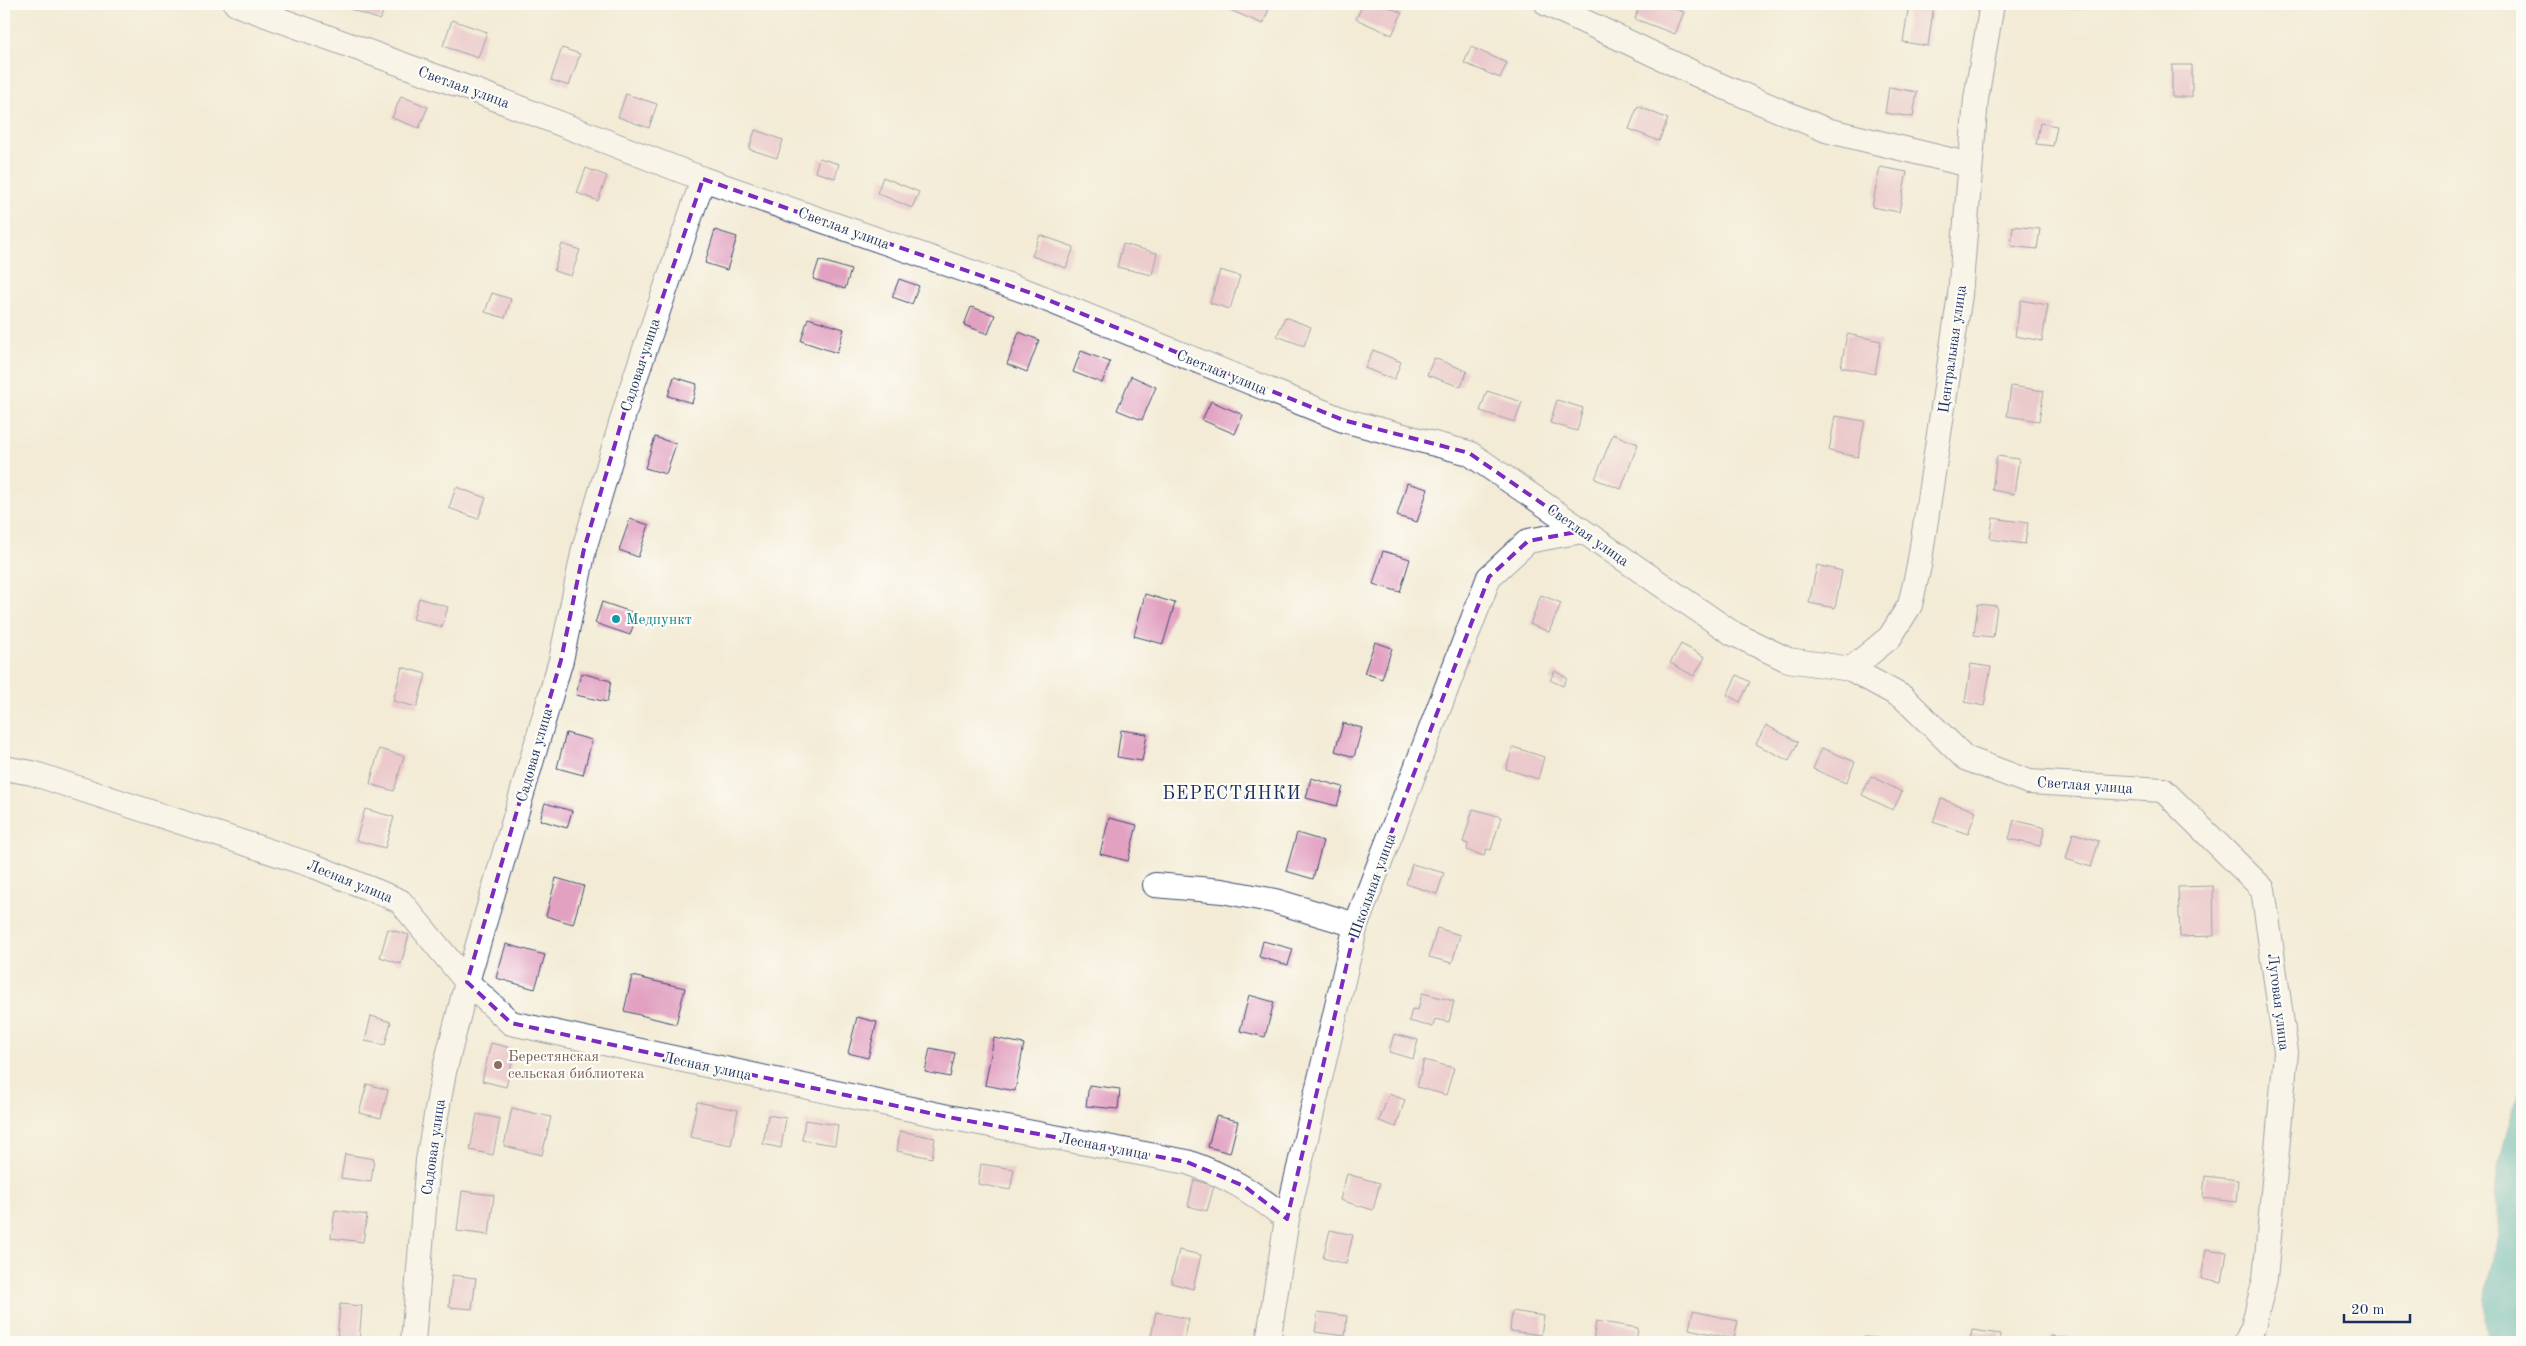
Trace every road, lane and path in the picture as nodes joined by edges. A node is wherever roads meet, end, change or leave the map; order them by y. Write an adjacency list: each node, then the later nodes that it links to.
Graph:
1 (236, 4): 5 (street, Светлая улица)
2 (1547, 4): 4 (street)
3 (1992, 4): 4 (street, Центральная улица)
4 (1970, 165): 7 (street, Центральная улица)
5 (703, 179): 6 (street, Светлая улица); 12 (street, Садовая улица)
6 (1582, 531): 7 (street, Светлая улица); 11 (street, Школьная улица)
7 (1851, 669): 9 (street, Светлая улица)
8 (4, 768): 12 (street, Лесная улица)
9 (2164, 790): 16 (street, Луговая улица)
10 (1155, 884): 11 (street)
11 (1356, 925): 13 (street, Школьная улица)
12 (467, 982): 13 (street, Лесная улица); 14 (street, Садовая улица)
13 (1287, 1219): 15 (street, Школьная улица)
14 (412, 1342)
15 (1268, 1342)
16 (2246, 1342)

